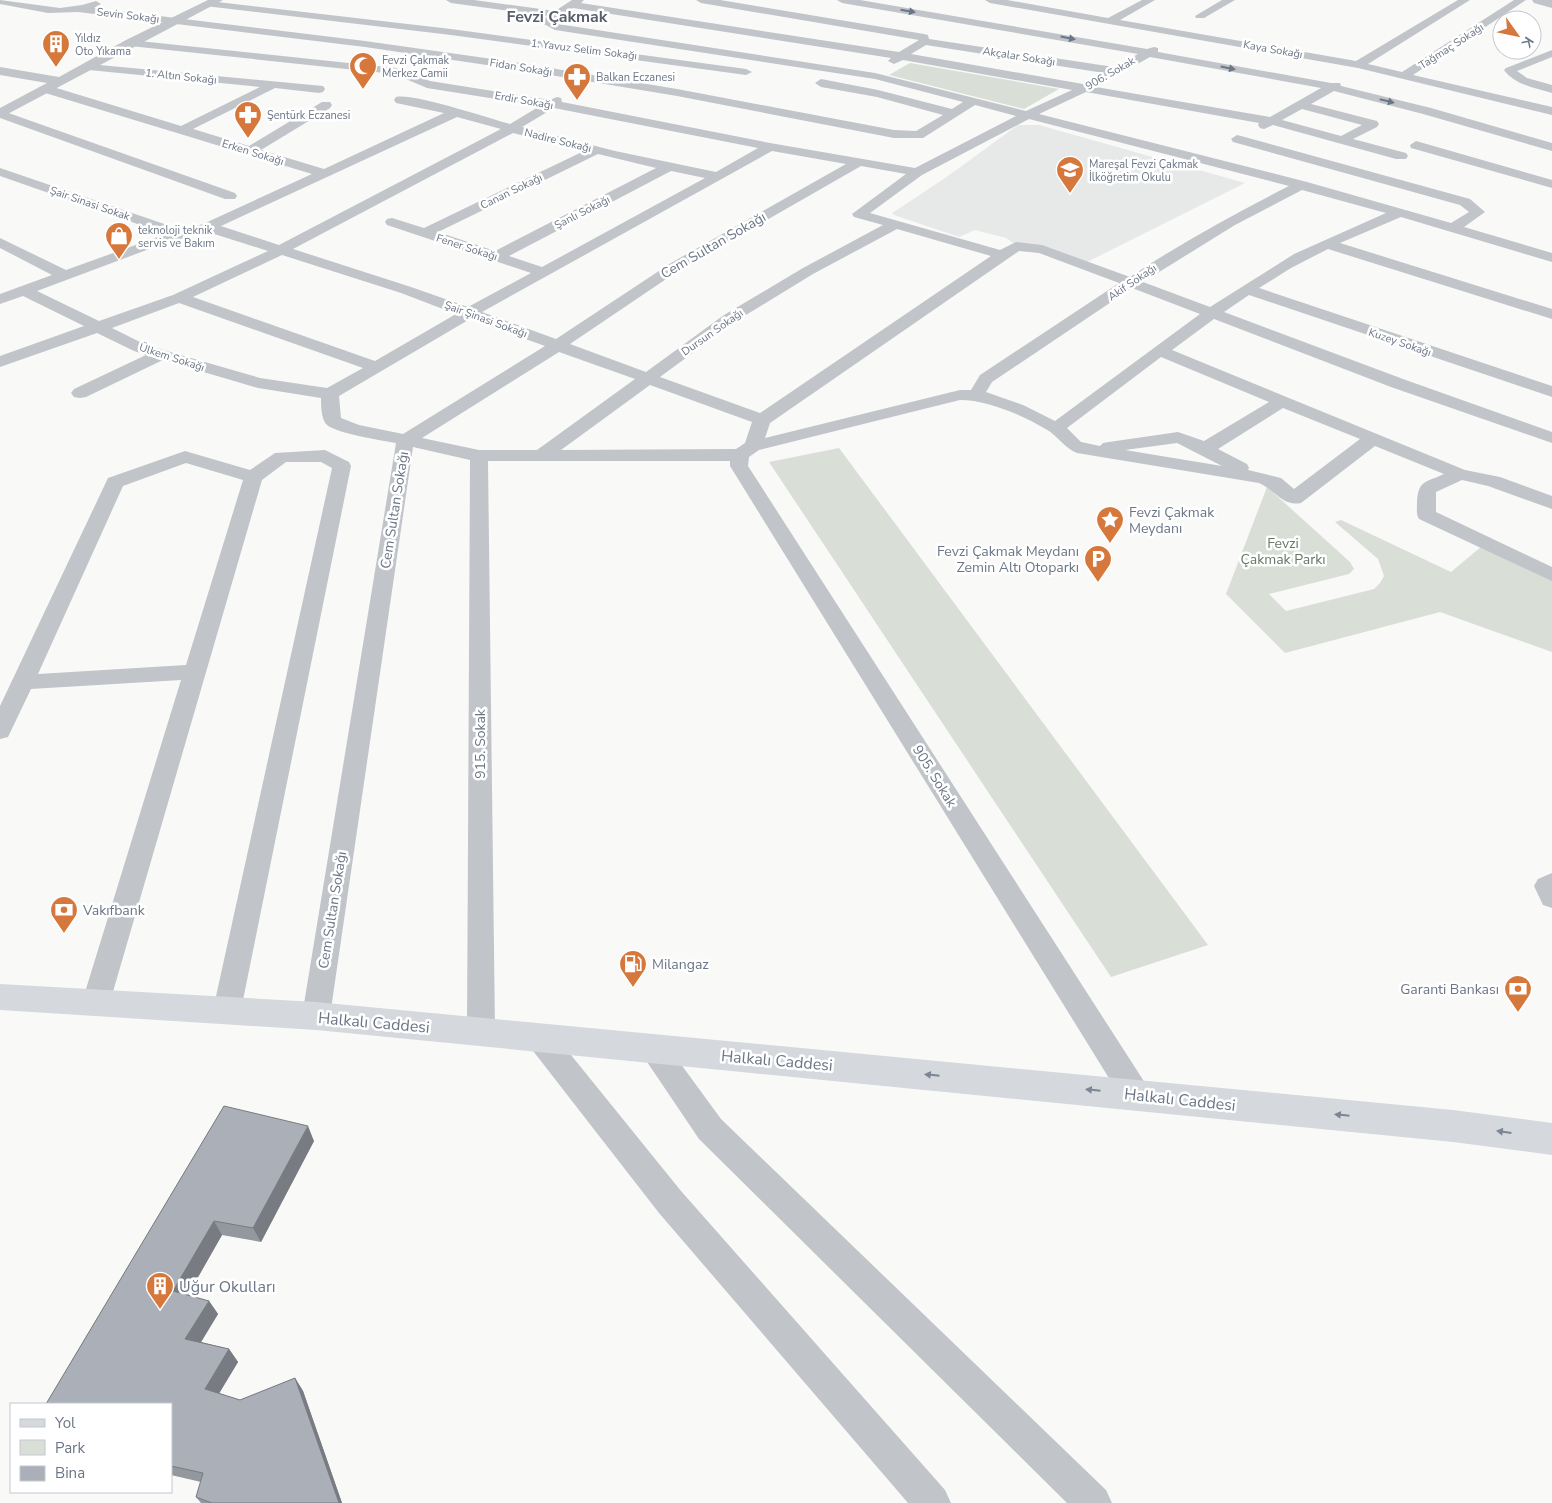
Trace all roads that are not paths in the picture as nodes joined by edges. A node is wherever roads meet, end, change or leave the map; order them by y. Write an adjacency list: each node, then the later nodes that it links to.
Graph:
1 (104, 0): 17 (street)
2 (450, 0): 19 (street)
3 (701, 0): 26 (street, Akçalar Sokağı)
4 (842, 0): 29 (street, one-way to 29)
5 (990, 0): 14 (street, Kaya Sokağı)
6 (1150, 0): 21 (street)
7 (1230, 0): 20 (street)
8 (1465, 0): 34 (street)
9 (1521, 0): 38 (street, Tağmaç Sokağı)
10 (1538, 0): 16 (street)
11 (0, 2): 17 (street)
12 (213, 2): 22 (street); 31 (street, 1. Yavuz Selim Sokağı)
13 (575, 2): 19 (street); 23 (street)
14 (1017, 2): 18 (street, Kaya Sokağı)
15 (1066, 4): 18 (street)
16 (1552, 4)
17 (82, 10): 22 (street, Sevin Sokağı)
18 (1054, 11): 21 (street, Kaya Sokağı)
19 (555, 14): 25 (street)
20 (1200, 16)
21 (1112, 20): 24 (street, Kaya Sokağı)
22 (174, 21): 27 (street); 40 (street, Fidan Sokağı)
23 (735, 30): 28 (street); 32 (street)
24 (1192, 34): 29 (street, 906. Sokak); 34 (street, Kaya Sokağı)
25 (648, 41): 28 (street); 31 (street)
26 (924, 41): 32 (street); 35 (street, Akçalar Sokağı)
27 (130, 43): 33 (street); 51 (street, Erdir Sokağı)
28 (707, 49): 39 (street)
29 (1148, 53): 35 (street, 906. Sokak); 44 (street, one-way to 44)
30 (1552, 53): 48 (street)
31 (628, 54): 37 (street, 1. Yavuz Selim Sokağı); 40 (street)
32 (901, 56): 39 (street); 47 (street)
33 (89, 67): 42 (street); 43 (street, 1. Altın Sokağı)
34 (1357, 71): 38 (street, Kaya Sokağı); 44 (street)
35 (1115, 72): 47 (street, 906. Sokak)
36 (2, 73): 42 (street)
37 (754, 73)
38 (1405, 75): 54 (street, Kaya Sokağı)
39 (875, 76): 50 (street)
40 (592, 78): 51 (street); 57 (street, Fidan Sokağı)
41 (811, 81): 57 (street)
42 (62, 82): 45 (street)
43 (273, 85): 46 (street, 1. Altın Sokağı); 61 (street)
44 (1332, 87): 52 (street); 67 (street, one-way to 67)
45 (46, 89): 56 (street); 61 (street, Erken Sokağı)
46 (319, 89)
47 (1083, 89): 58 (street, 906. Sokak); 59 (street)
48 (1552, 89)
49 (400, 100): 55 (street, Nadire Sokağı)
50 (975, 100): 57 (street, Fidan Sokağı); 58 (street)
51 (552, 104): 60 (street); 66 (street, Erdir Sokağı)
52 (1301, 105): 59 (street); 64 (street)
53 (326, 106): 68 (street)
54 (1552, 111)
55 (457, 112): 60 (street, Nadire Sokağı); 76 (street)
56 (0, 114): 81 (street)
57 (955, 114)
58 (1029, 114): 71 (street); 75 (street, 906. Sokak)
59 (1272, 121): 63 (street); 64 (street)
60 (512, 128): 69 (street, Nadire Sokağı); 92 (street)
61 (182, 130): 68 (street, Erken Sokağı)
62 (1428, 135): 65 (street)
63 (1237, 139): 71 (street); 78 (street)
64 (1342, 140): 70 (street)
65 (1416, 145): 70 (street); 79 (street)
66 (770, 147): 72 (street, Erdir Sokağı); 77 (street)
67 (1552, 147)
68 (250, 150): 76 (street, Erken Sokağı)
69 (597, 150): 73 (street, Nadire Sokağı); 88 (street, Canan Sokağı)
70 (1401, 156): 78 (street)
71 (1201, 158): 80 (street)
72 (859, 162): 75 (street, Erdir Sokağı); 107 (street, Cem Sultan Sokağı)
73 (668, 167): 77 (street, Nadire Sokağı); 94 (street, Şanlı Sokağı)
74 (0, 172): 89 (street, Şair Sinasi Sokak)
75 (918, 172): 85 (street, 906. Sokak)
76 (324, 173): 86 (street)
77 (718, 176): 96 (street)
78 (1371, 177): 82 (street); 87 (street)
79 (1552, 184)
80 (1302, 185): 82 (street); 98 (street, Akif Sokağı)
81 (230, 196)
82 (1341, 196): 83 (street)
83 (1400, 212): 87 (street); 91 (street)
84 (392, 222): 88 (street, Fener Sokağı)
85 (894, 224): 93 (street); 112 (street, Dursun Sokağı)
86 (208, 227): 89 (street); 92 (street, Şair Şinasi Sokağı)
87 (1452, 228): 95 (street)
88 (425, 233): 94 (street, Fener Sokağı)
89 (181, 234): 97 (street)
90 (0, 242): 97 (street)
91 (1328, 244): 100 (street); 105 (street)
92 (281, 250): 101 (street); 103 (street, Şair Şinasi Sokağı)
93 (1002, 255): 98 (street); 118 (street)
94 (496, 257): 96 (street, Fener Sokağı)
95 (1552, 258)
96 (543, 272): 103 (street)
97 (65, 275): 99 (street)
98 (1130, 283): 104 (street); 116 (street, Akif Sokağı)
99 (24, 290): 102 (street); 106 (street, Ülkem Sokağı)
100 (1249, 290): 104 (street); 113 (street, Kuzey Sokağı)
101 (179, 298): 106 (street); 111 (street)
102 (0, 299)
103 (469, 313): 107 (street, Şair Şinasi Sokağı); 111 (street)
104 (1212, 314): 108 (street); 121 (street)
105 (1552, 314)
106 (97, 326): 109 (street, Ülkem Sokağı); 110 (street)
107 (558, 345): 112 (street, Şair Şinasi Sokağı); 122 (street, Cem Sultan Sokağı)
108 (1160, 351): 117 (street); 119 (street)
109 (160, 354): 114 (street); 115 (street, Ülkem Sokağı)
110 (0, 362)
111 (378, 366): 115 (street)
112 (648, 378): 118 (street, Şair Şinasi Sokağı); 127 (street, Dursun Sokağı)
113 (1552, 392)
114 (80, 393)
115 (330, 394): 122 (street)
116 (976, 395): 119 (street); 124 (street)
117 (1282, 401): 120 (street); 123 (street)
118 (762, 420): 124 (street)
119 (1056, 428): 125 (street)
120 (1373, 438): 128 (street); 130 (street)
121 (1552, 438)
122 (405, 441): 126 (street); 141 (street, Cem Sultan Sokağı)
123 (1205, 449): 125 (street); 130 (street)
124 (747, 451): 127 (street); 145 (street, 905. Sokak)
125 (1089, 451): 130 (street)
126 (479, 456): 127 (street); 142 (street, 915. Sokak)
127 (540, 456)
128 (1460, 474): 131 (street); 132 (street)
129 (253, 477): 133 (street); 134 (street); 140 (street)
130 (1258, 477)
131 (1552, 503)
132 (1552, 575)
133 (195, 672): 134 (street); 139 (street)
134 (22, 682): 135 (street)
135 (0, 731)
136 (1552, 883): 137 (street)
137 (1552, 898)
138 (0, 996): 139 (main road, Halkalı Caddesi)
139 (96, 1002): 140 (main road, Halkalı Caddesi)
140 (227, 1010): 141 (main road, Halkalı Caddesi)
141 (316, 1016): 142 (main road, Halkalı Caddesi)
142 (481, 1032): 143 (main road, Halkalı Caddesi)
143 (540, 1038): 144 (main road, Halkalı Caddesi); 147 (street)
144 (654, 1050): 145 (main road, Halkalı Caddesi, one-way to 144); 148 (street)
145 (1136, 1095): 146 (main road, Halkalı Caddesi, one-way to 145)
146 (1552, 1140)
147 (932, 1503)
148 (1093, 1503)

